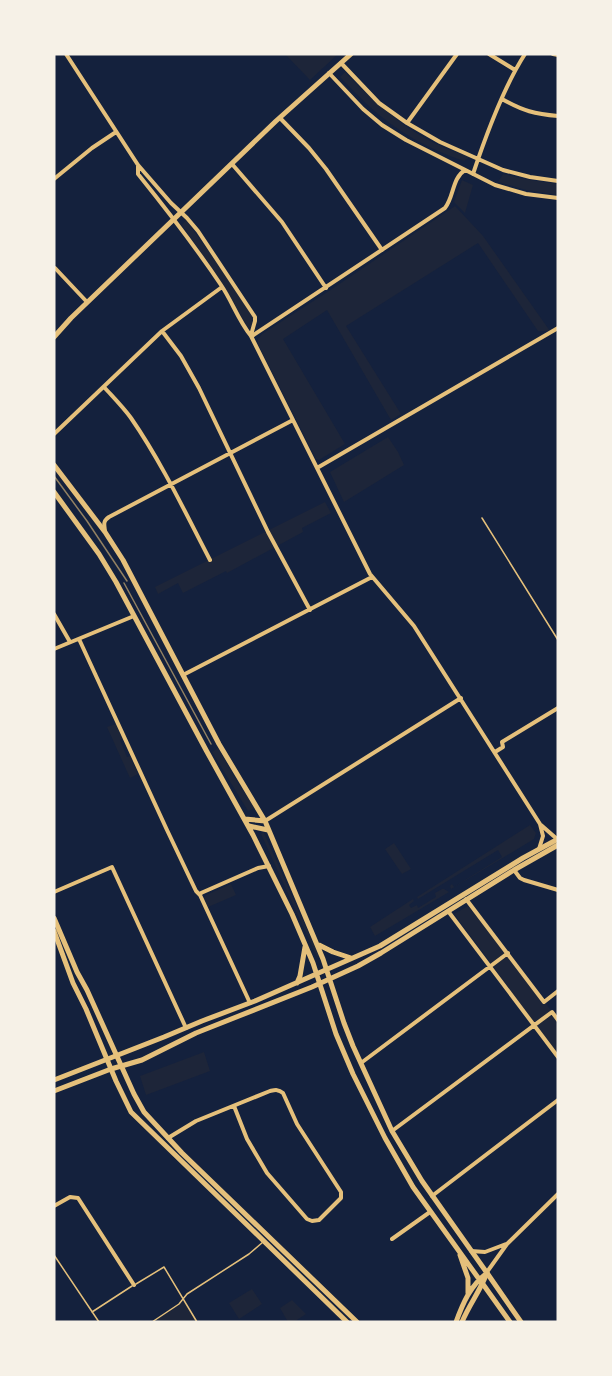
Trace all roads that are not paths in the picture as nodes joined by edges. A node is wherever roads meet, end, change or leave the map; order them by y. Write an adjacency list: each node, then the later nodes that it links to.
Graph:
1 (66, 54): 15 (street)
2 (351, 54): 8 (main road)
3 (457, 54): 14 (street)
4 (489, 54): 9 (street)
5 (525, 54): 9 (street)
6 (553, 54): 7 (street)
7 (558, 55)
8 (340, 63): 10 (main road); 14 (street)
9 (515, 70): 11 (street)
10 (329, 73): 13 (main road); 19 (street)
11 (502, 99): 12 (street); 16 (street)
12 (558, 116)
13 (280, 118): 17 (main road); 26 (street)
14 (407, 123): 16 (street)
15 (116, 132): 18 (street); 21 (street)
16 (478, 159): 20 (street); 22 (street)
17 (232, 164): 24 (main road); 29 (street)
18 (138, 165): 24 (street); 25 (street)
19 (465, 171): 20 (street); 26 (street)
20 (473, 174): 23 (street)
21 (54, 179)
22 (558, 181)
23 (558, 198)
24 (181, 212): 25 (main road); 35 (street)
25 (174, 219): 28 (street); 30 (main road)
26 (382, 250): 29 (street)
27 (55, 268): 30 (street)
28 (222, 287): 34 (street); 35 (street)
29 (326, 288): 35 (street)
30 (87, 302): 31 (main road)
31 (71, 318): 33 (main road); 36 (main road)
32 (558, 328): 42 (street)
33 (54, 331)
34 (162, 331): 37 (street); 40 (street)
35 (251, 336): 38 (street)
36 (54, 337)
37 (104, 387): 39 (street); 43 (street)
38 (293, 420): 40 (street); 42 (street)
39 (54, 434)
40 (230, 452): 43 (street); 49 (street)
41 (54, 465): 46 (main road)
42 (317, 468): 48 (street)
43 (171, 484): 46 (street); 47 (street)
44 (54, 492): 51 (main road)
45 (482, 518): 53 (lane)
46 (105, 532): 56 (main road)
47 (210, 560)
48 (372, 577): 49 (street); 57 (street)
49 (309, 610): 56 (street)
50 (54, 614): 54 (street)
51 (134, 616): 52 (street); 60 (main road)
52 (79, 639): 54 (street); 74 (street)
53 (558, 640)
54 (70, 642): 55 (street)
55 (54, 649)
56 (183, 675): 61 (main road)
57 (461, 698): 59 (street); 61 (street)
58 (558, 708): 59 (street)
59 (495, 752): 62 (street)
60 (245, 819): 61 (main road); 63 (main road)
61 (265, 821): 64 (main road); 65 (main road)
62 (540, 825): 67 (street); 69 (street)
63 (249, 826): 64 (main road); 66 (main road)
64 (259, 828): 65 (main road); 66 (main road)
65 (268, 830): 79 (main road)
66 (253, 835): 70 (main road)
67 (558, 839): 69 (main road)
68 (558, 845): 71 (main road)
69 (539, 849): 82 (main road)
70 (269, 866): 74 (street); 80 (main road)
71 (514, 870): 72 (street); 75 (main road)
72 (558, 890)
73 (54, 892): 93 (street)
74 (200, 895): 90 (street)
75 (466, 899): 76 (main road); 81 (street)
76 (448, 911): 83 (street); 86 (main road)
77 (54, 918): 94 (main road)
78 (54, 931): 96 (main road)
79 (317, 944): 82 (main road); 84 (main road)
80 (305, 945): 85 (main road); 87 (main road)
81 (508, 953): 83 (street); 89 (street)
82 (353, 958): 84 (main road)
83 (490, 967): 92 (street); 97 (street)
84 (328, 970): 85 (main road); 86 (main road)
85 (317, 974): 87 (main road); 88 (main road)
86 (330, 979): 88 (main road); 97 (main road)
87 (297, 983): 90 (main road)
88 (320, 983): 98 (main road); 109 (main road)
89 (558, 991)
90 (250, 1003): 93 (main road)
91 (558, 1020): 92 (street)
92 (534, 1025): 95 (street); 104 (street)
93 (186, 1028): 94 (main road)
94 (116, 1056): 96 (main road); 98 (main road)
95 (558, 1057)
96 (107, 1059): 99 (main road); 100 (main road)
97 (361, 1064): 104 (main road)
98 (121, 1066): 99 (main road); 105 (main road)
99 (111, 1069): 101 (main road); 112 (main road)
100 (54, 1080)
101 (54, 1091)
102 (558, 1100): 107 (street)
103 (234, 1106): 103 (street); 105 (street)
104 (392, 1131): 107 (main road)
105 (168, 1138): 110 (main road)
106 (558, 1194): 113 (street)
107 (432, 1196): 115 (main road)
108 (54, 1206): 119 (street)
109 (430, 1212): 111 (street); 114 (main road)
110 (269, 1237): 112 (lane); 127 (main road)
111 (392, 1239)
112 (264, 1241): 121 (lane); 126 (main road)
113 (510, 1242): 115 (street); 117 (street)
114 (457, 1248): 118 (main road); 120 (main road)
115 (471, 1251): 117 (main road)
116 (54, 1255): 122 (lane)
117 (487, 1273): 118 (main road); 131 (main road)
118 (481, 1282): 120 (main road); 129 (main road); 130 (main road)
119 (134, 1285): 121 (lane); 122 (lane)
120 (468, 1293): 128 (main road)
121 (184, 1299): 124 (lane); 125 (lane)
122 (92, 1312): 123 (lane)
123 (99, 1322)
124 (152, 1322)
125 (197, 1322)
126 (346, 1322)
127 (357, 1322)
128 (456, 1322)
129 (462, 1322)
130 (510, 1322)
131 (521, 1322)

